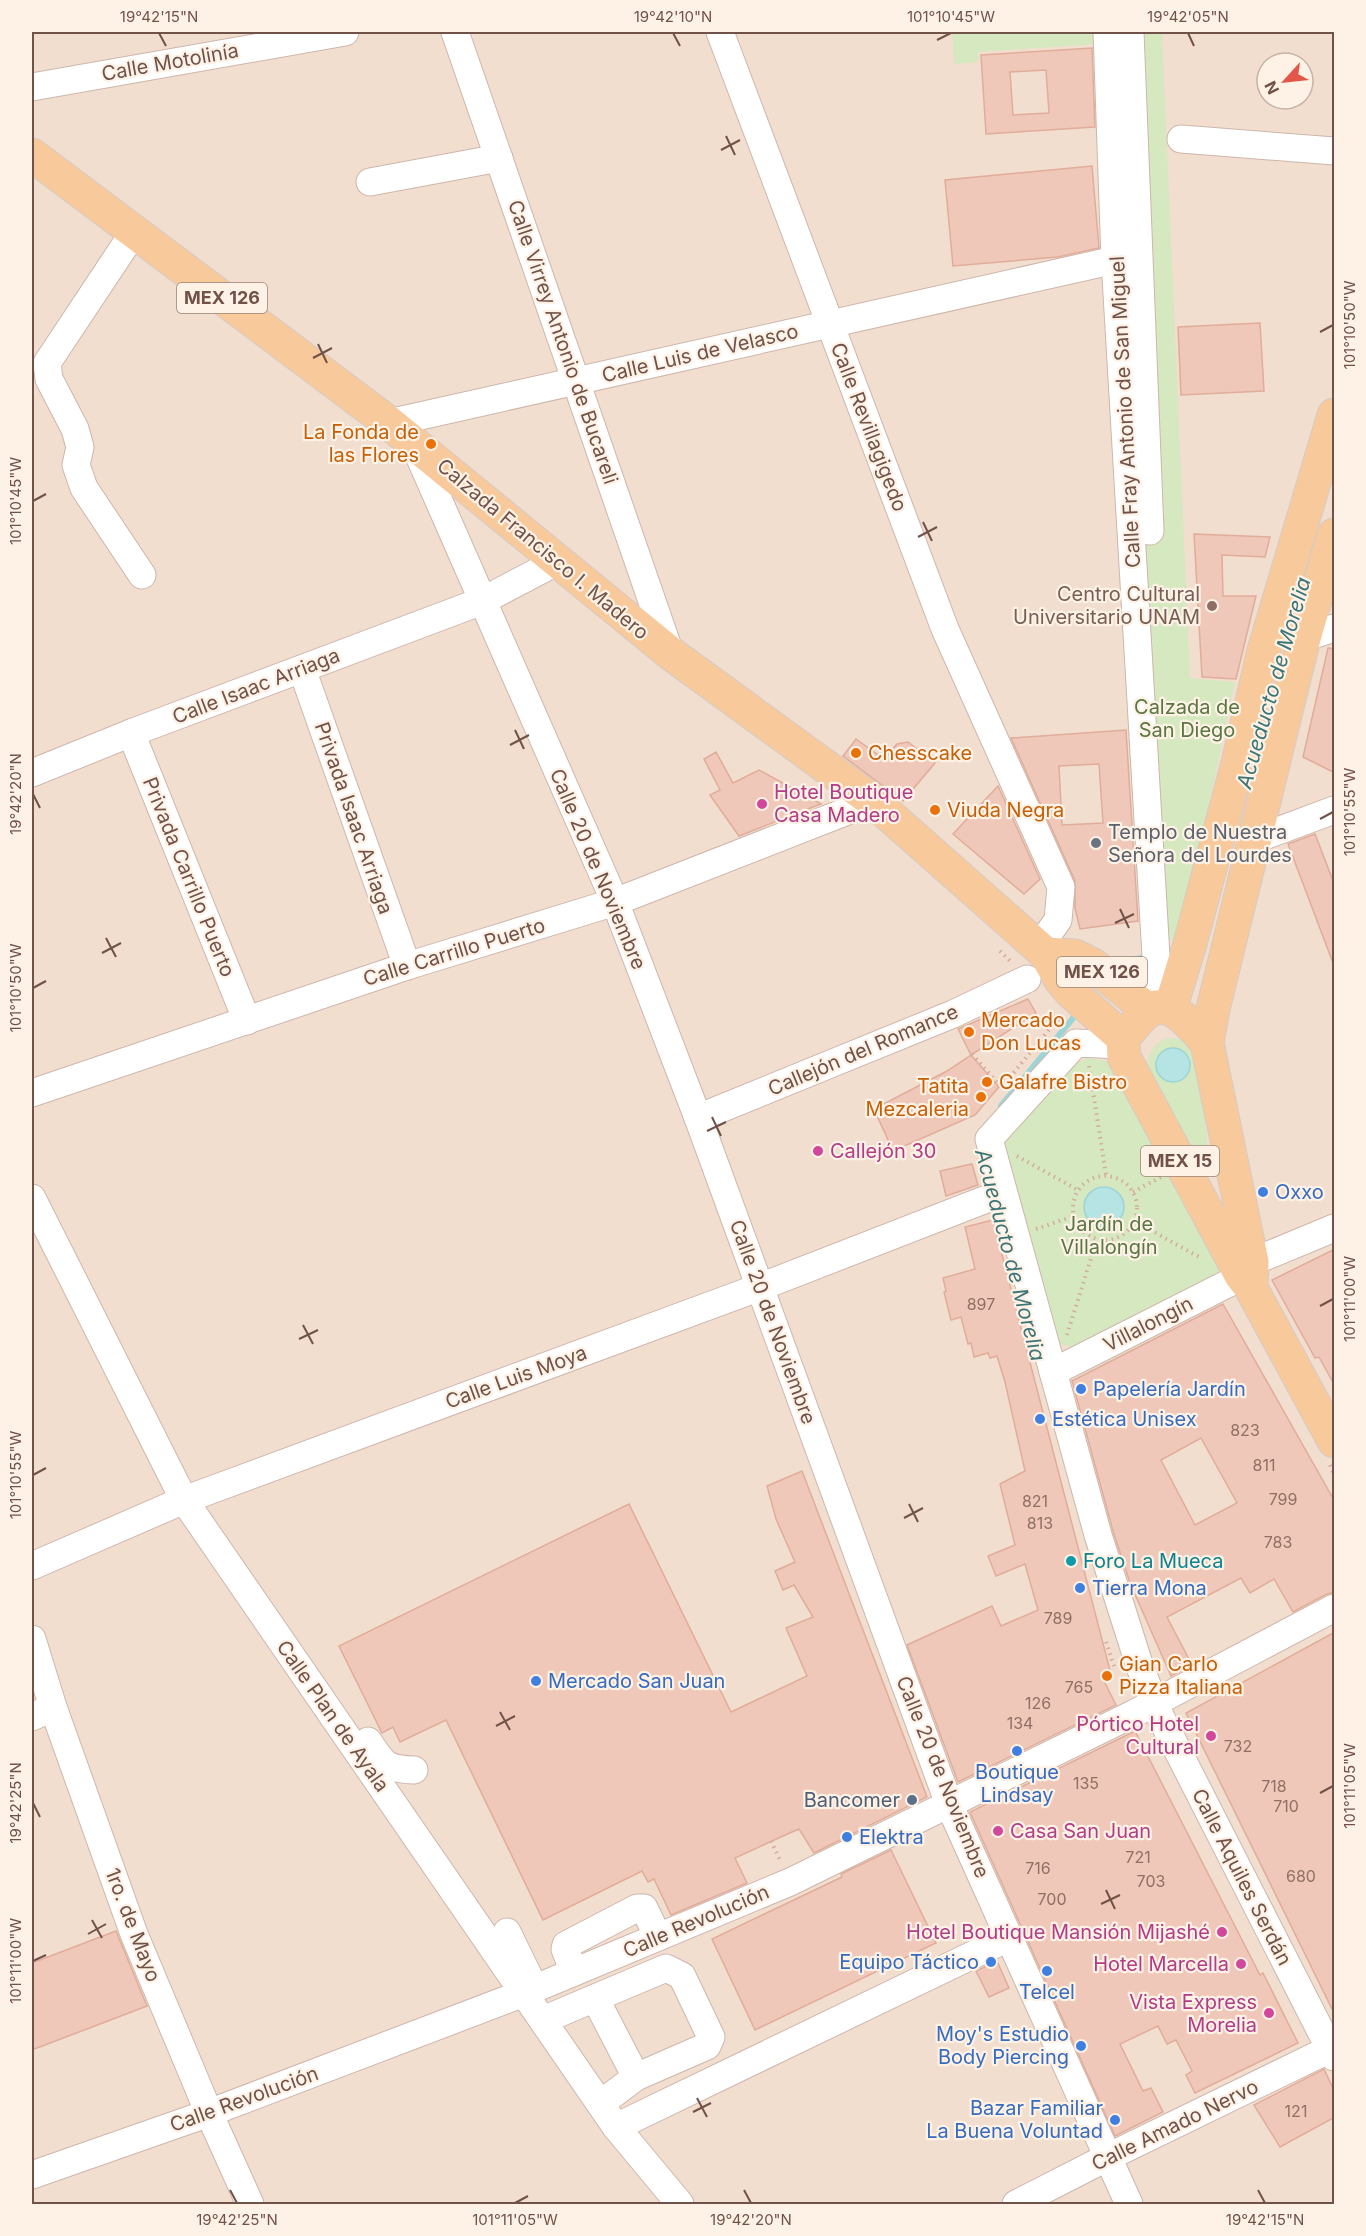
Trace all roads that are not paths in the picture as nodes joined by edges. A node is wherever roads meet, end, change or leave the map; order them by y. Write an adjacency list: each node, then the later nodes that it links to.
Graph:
1 (345, 32): 6 (street, Calle Motolinía)
2 (455, 32): 10 (street, Calle Virrey Antonio de Bucareli)
3 (720, 32): 14 (street, Calle Revillagigedo)
4 (1107, 32): 13 (street, Calle Fray Antonio de San Miguel)
5 (1130, 32): 32 (street)
6 (32, 87)
7 (1181, 139): 8 (street)
8 (1335, 151)
9 (32, 155): 12 (main road, Calzada Francisco I. Madero / MEX 126)
10 (499, 158): 11 (street); 15 (street, Calle Virrey Antonio de Bucareli)
11 (370, 182)
12 (134, 232): 17 (main road, Calzada Francisco I. Madero / MEX 126); 20 (street)
13 (1115, 260): 14 (street, Calle Luis de Velasco); 35 (street, Calle Fray Antonio de San Miguel)
14 (830, 324): 15 (street, Calle Luis de Velasco); 33 (street, Calle Revillagigedo)
15 (576, 381): 17 (street, Calle Luis de Velasco); 24 (street, Calle Virrey Antonio de Bucareli)
16 (1335, 415): 35 (main road)
17 (401, 432): 19 (main road, Calzada Francisco I. Madero / MEX 126); 21 (street, Calle 20 de Noviembre)
18 (1335, 535): 23 (main road, MEX 15)
19 (558, 561): 21 (street, Calle Isaac Arriaga); 24 (main road, Calzada Francisco I. Madero / MEX 126)
20 (142, 575)
21 (482, 601): 25 (street, Calle Isaac Arriaga); 31 (street, Calle 20 de Noviembre)
22 (1335, 628): 23 (street)
23 (1304, 638): 30 (main road, MEX 15)
24 (670, 653): 28 (main road, Calzada Francisco I. Madero / MEX 126)
25 (302, 669): 26 (street, Calle Isaac Arriaga); 34 (street, Privada Isaac Arriaga)
26 (131, 733): 27 (street, Calle Isaac Arriaga); 36 (street, Privada Carrillo Puerto)
27 (32, 773)
28 (873, 801): 31 (street, Calle Carrillo Puerto); 33 (main road, Calzada Francisco I. Madero / MEX 126)
29 (1335, 810): 30 (street)
30 (1256, 839): 38 (main road, MEX 15)
31 (615, 902): 34 (street, Calle Carrillo Puerto); 40 (street, Calle 20 de Noviembre)
32 (1166, 959)
33 (1037, 960): 35 (main road, MEX 126); 37 (main road, MEX 126); 40 (street, Callejón del Romance)
34 (406, 966): 36 (street, Calle Carrillo Puerto)
35 (1159, 1009): 37 (main road); 38 (main road)
36 (247, 1021): 39 (street, Calle Carrillo Puerto)
37 (1123, 1042): 41 (street, Calle Aquiles Serdán); 44 (main road, MEX 15)
38 (1207, 1043): 44 (main road, MEX 15)
39 (32, 1093)
40 (698, 1118): 45 (street, Calle 20 de Noviembre)
41 (1002, 1193): 45 (street, Calle Luis Moya); 46 (street, Calle Aquiles Serdán)
42 (34, 1212): 48 (street, Calle Plan de Ayala)
43 (1335, 1228): 44 (street, Villalongín)
44 (1248, 1275): 46 (street, Villalongín); 47 (main road, MEX 15)
45 (760, 1287): 48 (street, Calle Luis Moya); 56 (street, Calle 20 de Noviembre)
46 (1053, 1372): 52 (street, Calle Aquiles Serdán)
47 (1335, 1441)
48 (184, 1500): 49 (street, Calle Luis Moya); 54 (street, Calle Plan de Ayala)
49 (32, 1566)
50 (1335, 1608): 52 (street, Calle Revolución)
51 (32, 1639): 53 (street, 1ro. de Mayo)
52 (1154, 1703): 56 (street, Calle Revolución); 62 (street, Calle Aquiles Serdán)
53 (42, 1712): 65 (street, 1ro. de Mayo)
54 (335, 1719): 55 (street); 59 (street, Calle Plan de Ayala)
55 (414, 1770)
56 (949, 1804): 58 (street, Calle 20 de Noviembre); 59 (street, Calle Revolución)
57 (507, 1932): 59 (street)
58 (1010, 1937): 66 (street); 67 (street, Calle 20 de Noviembre)
59 (529, 1991): 61 (street, Calle Plan de Ayala); 65 (street, Calle Revolución)
60 (595, 1998): 61 (street); 63 (street); 63 (street)
61 (543, 2020): 64 (street, Calle Plan de Ayala)
62 (1333, 2051): 67 (street, Calle Amado Nervo)
63 (636, 2077): 64 (street)
64 (600, 2104): 66 (street, Calle Plan de Ayala)
65 (209, 2113): 68 (street, Calle Revolución); 69 (street, 1ro. de Mayo)
66 (616, 2127): 70 (street, Calle Plan de Ayala)
67 (1106, 2158): 71 (street, Calle Amado Nervo); 72 (street, Calle 20 de Noviembre)
68 (32, 2175)
69 (250, 2205)
70 (680, 2205)
71 (1016, 2205)
72 (1129, 2205)

